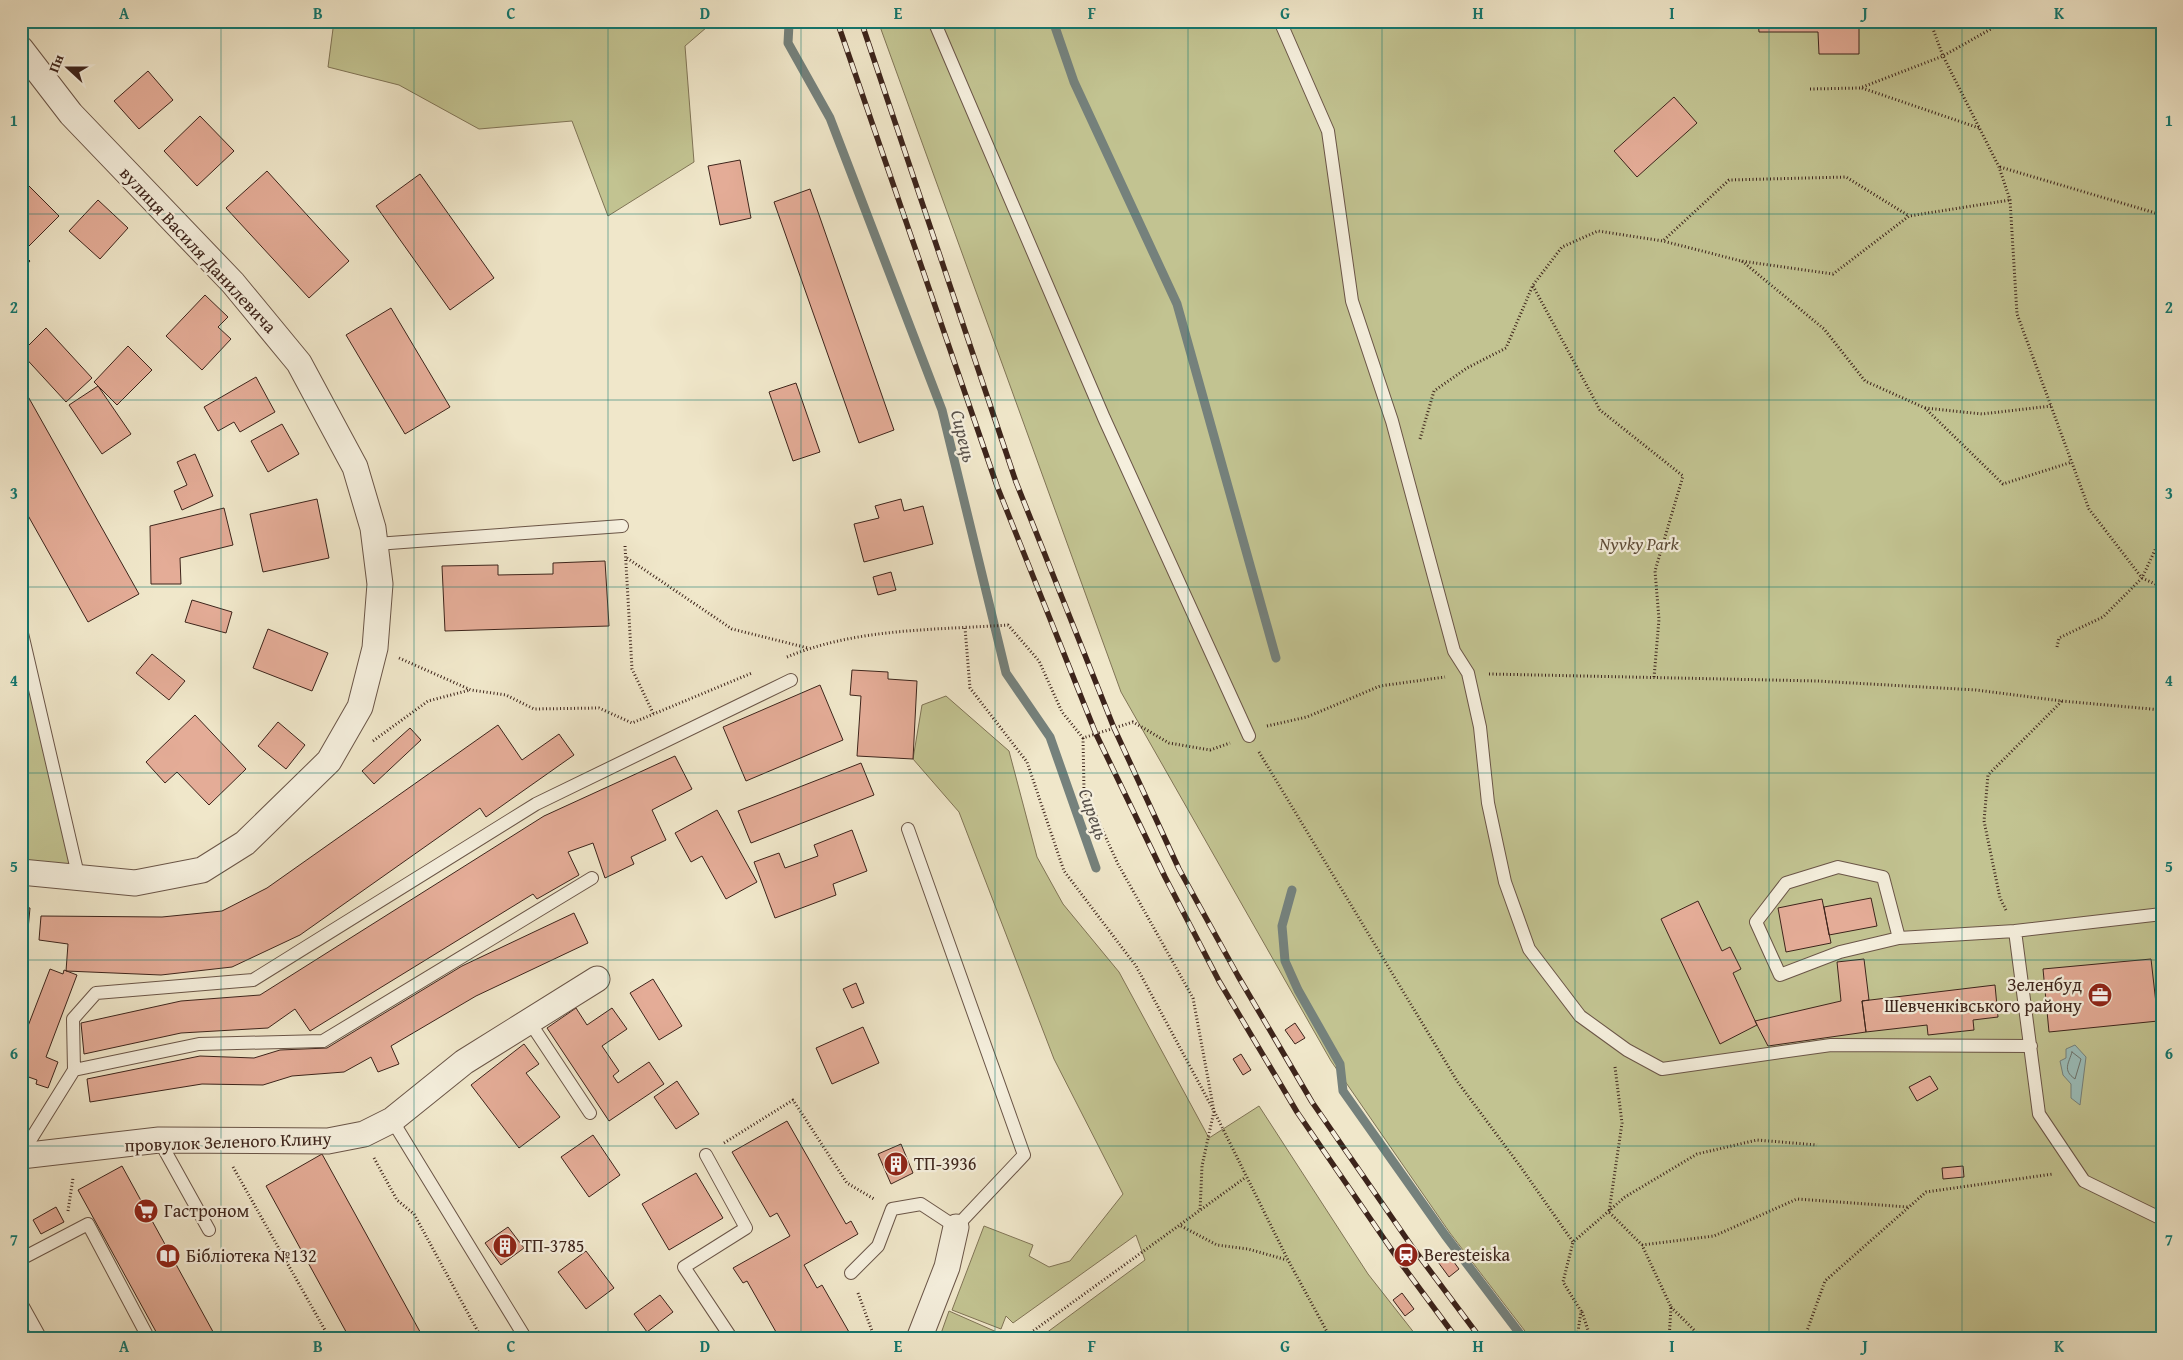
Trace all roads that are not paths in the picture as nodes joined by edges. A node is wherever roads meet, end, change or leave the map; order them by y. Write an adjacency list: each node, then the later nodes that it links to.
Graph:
1 (934, 21): 8 (lane)
2 (1280, 21): 18 (lane)
3 (21, 49): 5 (street, вулиця Василя Данилевича)
4 (622, 526): 5 (lane)
5 (376, 544): 11 (street, вулиця Василя Данилевича)
6 (21, 629): 11 (lane)
7 (791, 680): 19 (lane)
8 (1249, 736)
9 (908, 829): 26 (lane)
10 (21, 872): 11 (street, вулиця Василя Данилевича)
11 (79, 878)
12 (592, 878): 19 (lane)
13 (2162, 914): 14 (lane)
14 (2015, 931): 15 (lane); 18 (lane)
15 (1899, 938): 15 (lane)
16 (597, 979): 17 (street, провулок Зеленого Клину)
17 (530, 1021): 20 (lane); 21 (street, провулок Зеленого Клину)
18 (2031, 1046): 25 (lane)
19 (74, 1070): 24 (lane)
20 (590, 1113)
21 (392, 1120): 22 (street, провулок Зеленого Клину); 34 (lane)
22 (159, 1140): 24 (street, провулок Зеленого Клину); 28 (lane)
23 (706, 1155): 35 (lane)
24 (21, 1156)
25 (2158, 1218): 27 (lane)
26 (956, 1227): 30 (lane); 36 (street)
27 (2162, 1229)
28 (209, 1230)
29 (21, 1259): 33 (lane)
30 (851, 1273)
31 (21, 1303): 32 (lane)
32 (41, 1339)
33 (149, 1339)
34 (526, 1339)
35 (732, 1339)
36 (918, 1339)

